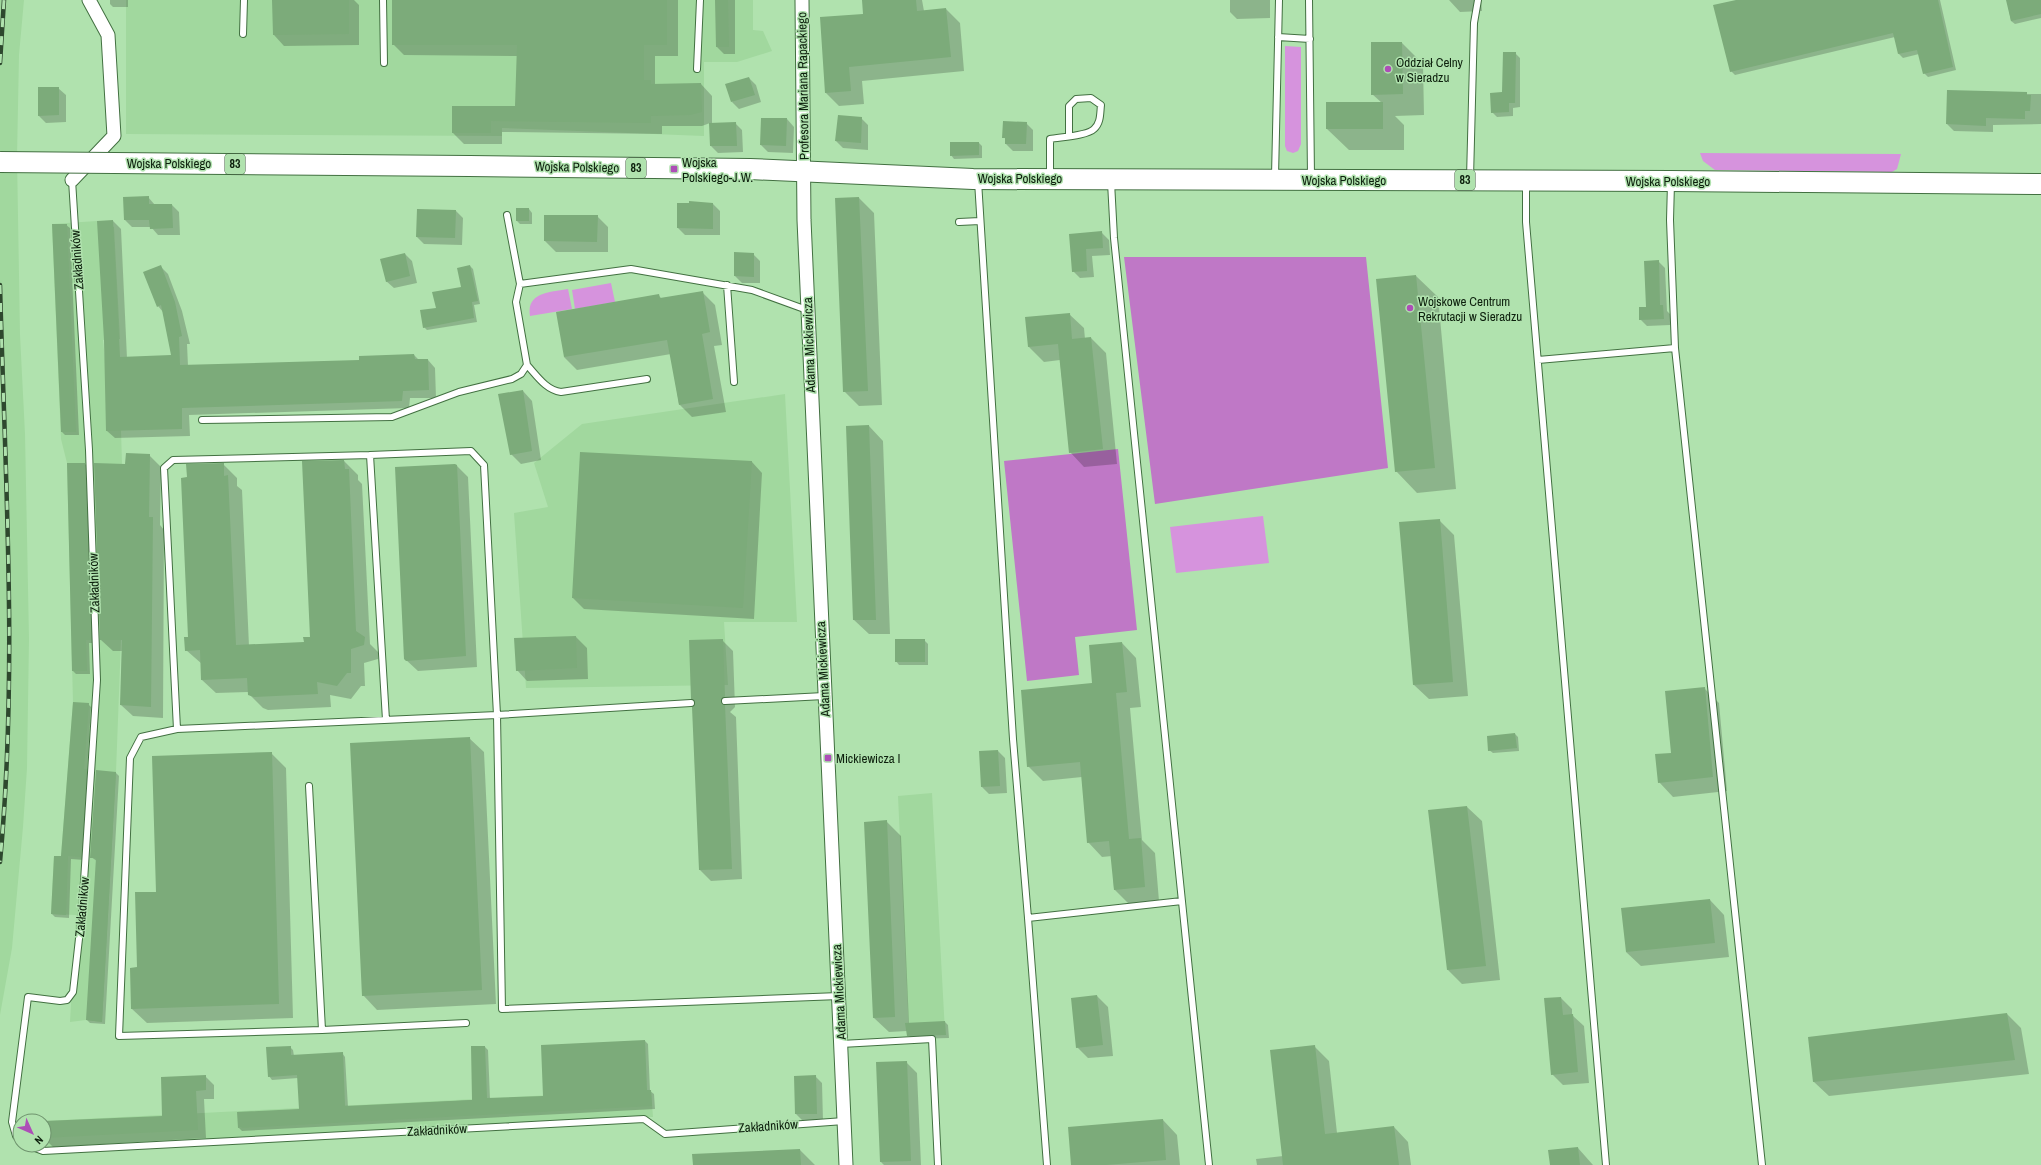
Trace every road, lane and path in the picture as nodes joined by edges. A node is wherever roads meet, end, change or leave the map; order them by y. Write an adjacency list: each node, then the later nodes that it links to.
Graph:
1 (90, 0): 20 (street, Zakładników)
2 (244, 0): 9 (lane)
3 (383, 0): 12 (lane)
4 (700, 0): 13 (lane)
5 (802, 0): 16 (street, Profesora Mariana Rapackiego)
6 (1279, 0): 10 (lane)
7 (1309, 0): 11 (lane)
8 (1478, 0): 23 (lane)
9 (243, 34)
10 (1278, 37): 11 (lane); 21 (lane)
11 (1310, 39): 22 (lane)
12 (384, 63)
13 (697, 69)
14 (1069, 136): 14 (lane); 18 (lane)
15 (0, 162): 16 (main road, Wojska Polskiego / 83, bridge)
16 (804, 172): 17 (main road, Wojska Polskiego / 83); 32 (street, Adama Mickiewicza)
17 (978, 178): 18 (main road, Wojska Polskiego / 83); 28 (lane)
18 (1050, 178): 19 (main road, Wojska Polskiego / 83)
19 (1111, 178): 21 (main road, Wojska Polskiego / 83); 47 (lane)
20 (72, 180): 53 (lane, Zakładników)
21 (1275, 180): 22 (main road, Wojska Polskiego / 83)
22 (1312, 180): 23 (main road, Wojska Polskiego / 83)
23 (1470, 180): 24 (main road, Wojska Polskiego / 83)
24 (1526, 181): 25 (main road, Wojska Polskiego / 83); 34 (lane)
25 (1671, 181): 26 (main road, Wojska Polskiego / 83); 33 (lane)
26 (2041, 184)
27 (507, 215): 30 (lane)
28 (980, 221): 29 (lane); 48 (lane)
29 (958, 222)
30 (520, 284): 31 (lane); 35 (lane)
31 (727, 285): 32 (lane); 37 (lane)
32 (808, 310): 40 (street, Adama Mickiewicza)
33 (1675, 348): 34 (lane); 61 (lane)
34 (1538, 360): 60 (lane)
35 (527, 365): 36 (lane); 38 (lane)
36 (647, 379)
37 (734, 382)
38 (202, 420)
39 (370, 455): 43 (lane); 44 (lane); 45 (lane)
40 (824, 696): 41 (lane); 49 (street, Adama Mickiewicza)
41 (725, 701)
42 (691, 703): 43 (lane)
43 (497, 715): 44 (lane); 49 (lane)
44 (386, 720): 45 (lane)
45 (177, 729): 51 (lane)
46 (309, 786): 51 (lane)
47 (1182, 901): 48 (lane); 59 (lane)
48 (1028, 918): 58 (lane)
49 (839, 996): 52 (street, Adama Mickiewicza)
50 (466, 1023): 51 (lane)
51 (322, 1030)
52 (841, 1044): 54 (street, Adama Mickiewicza); 57 (lane)
53 (13, 1113)
54 (844, 1121): 55 (lane, Zakładników); 56 (street, Adama Mickiewicza)
55 (52, 1151)
56 (846, 1165)
57 (938, 1165)
58 (1047, 1165)
59 (1209, 1165)
60 (1606, 1165)
61 (1762, 1165)

